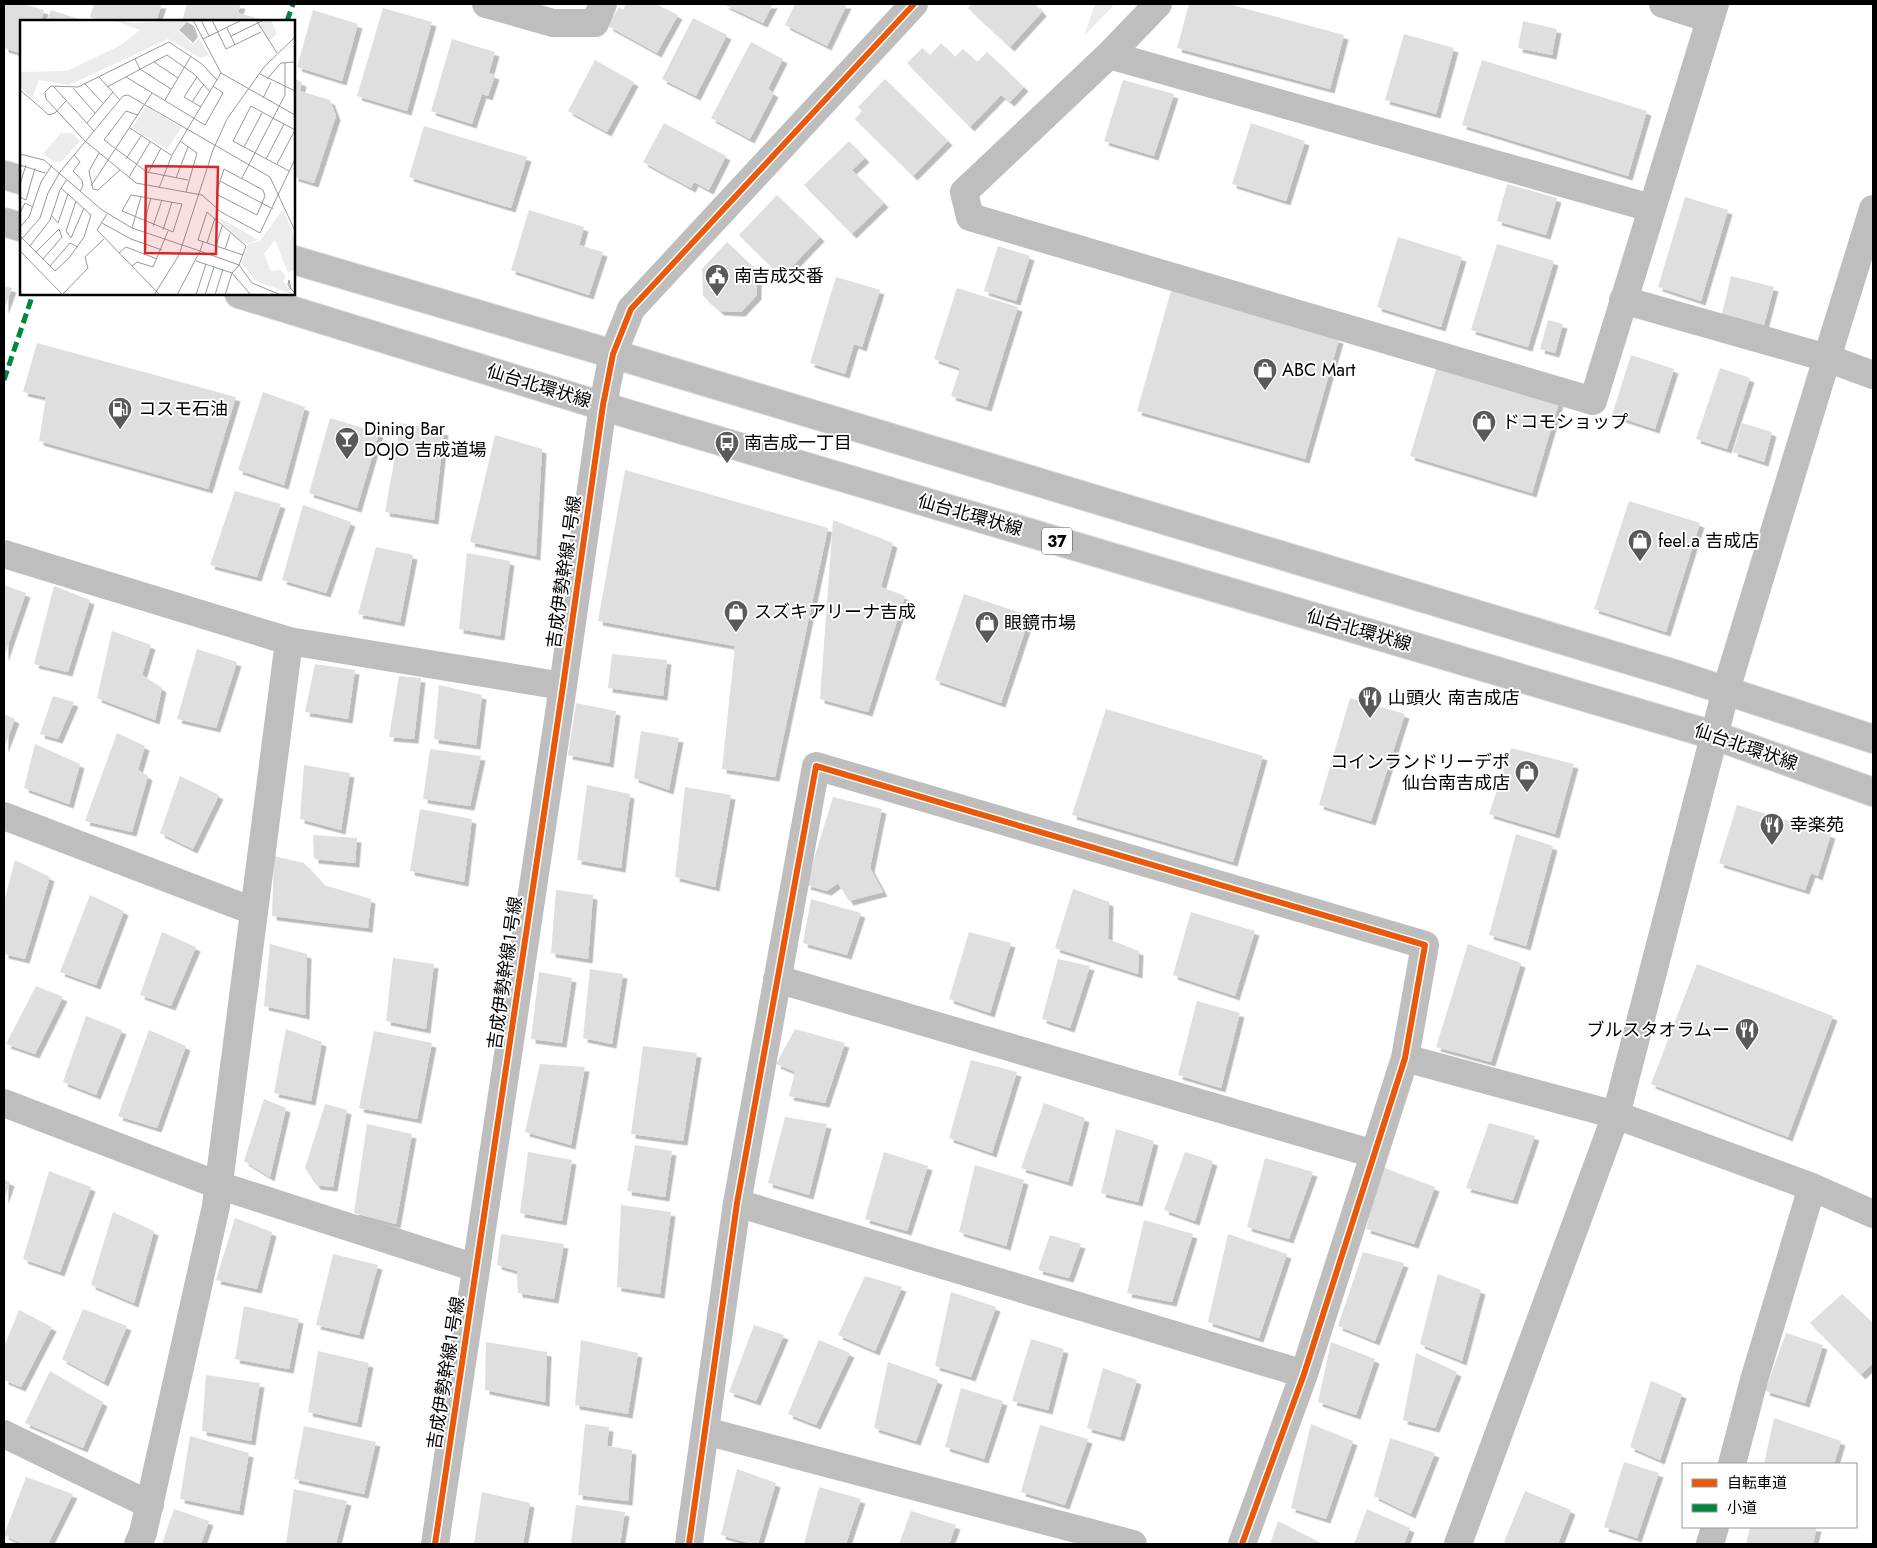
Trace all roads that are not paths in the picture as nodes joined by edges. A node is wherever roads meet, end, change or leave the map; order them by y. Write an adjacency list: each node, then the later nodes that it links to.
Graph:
1 (486, 4): 2 (street)
2 (603, 4)
3 (914, 4): 17 (street, 吉成伊勢幹線１号線)
4 (1158, 4): 7 (street)
5 (1663, 4): 6 (street)
6 (1712, 11): 10 (street)
7 (1109, 55): 10 (street); 16 (street)
8 (4, 175): 9 (street)
9 (20, 180)
10 (1651, 208): 16 (street)
11 (1873, 209): 18 (street)
12 (4, 222): 13 (street)
13 (20, 228)
14 (295, 260): 17 (street)
15 (241, 295): 20 (street, 仙台北環状線 / 37)
16 (1623, 300): 18 (street)
17 (613, 354): 20 (street, 吉成伊勢幹線１号線); 24 (street)
18 (1827, 358): 19 (street); 24 (street)
19 (1873, 375)
20 (603, 405): 23 (street, 吉成伊勢幹線１号線); 25 (street, 仙台北環状線 / 37)
21 (4, 554): 22 (street)
22 (289, 641): 23 (street); 29 (street)
23 (563, 686): 39 (street, 吉成伊勢幹線１号線)
24 (1726, 690): 25 (street); 26 (street)
25 (1713, 735): 27 (street, 仙台北環状線 / 37); 33 (street)
26 (1873, 739)
27 (1873, 792)
28 (4, 816): 29 (street)
29 (253, 911): 35 (street)
30 (778, 979): 31 (street); 34 (street); 37 (street)
31 (1405, 1058): 33 (street); 34 (street)
32 (4, 1103): 35 (street)
33 (1616, 1115): 36 (street); 51 (street)
34 (1374, 1154): 40 (street)
35 (218, 1185): 39 (street); 44 (street)
36 (1812, 1186): 38 (street); 43 (street)
37 (737, 1203): 40 (street); 41 (street)
38 (1873, 1214)
39 (476, 1268): 47 (street, 吉成伊勢幹線１号線)
40 (1304, 1374): 50 (street)
41 (705, 1432): 48 (street); 49 (street)
42 (4, 1434): 44 (street)
43 (1732, 1463)
44 (150, 1505): 46 (street)
45 (1715, 1528): 52 (street)
46 (138, 1544)
47 (435, 1544)
48 (689, 1544)
49 (1133, 1544)
50 (1242, 1544)
51 (1458, 1544)
52 (1710, 1544)

